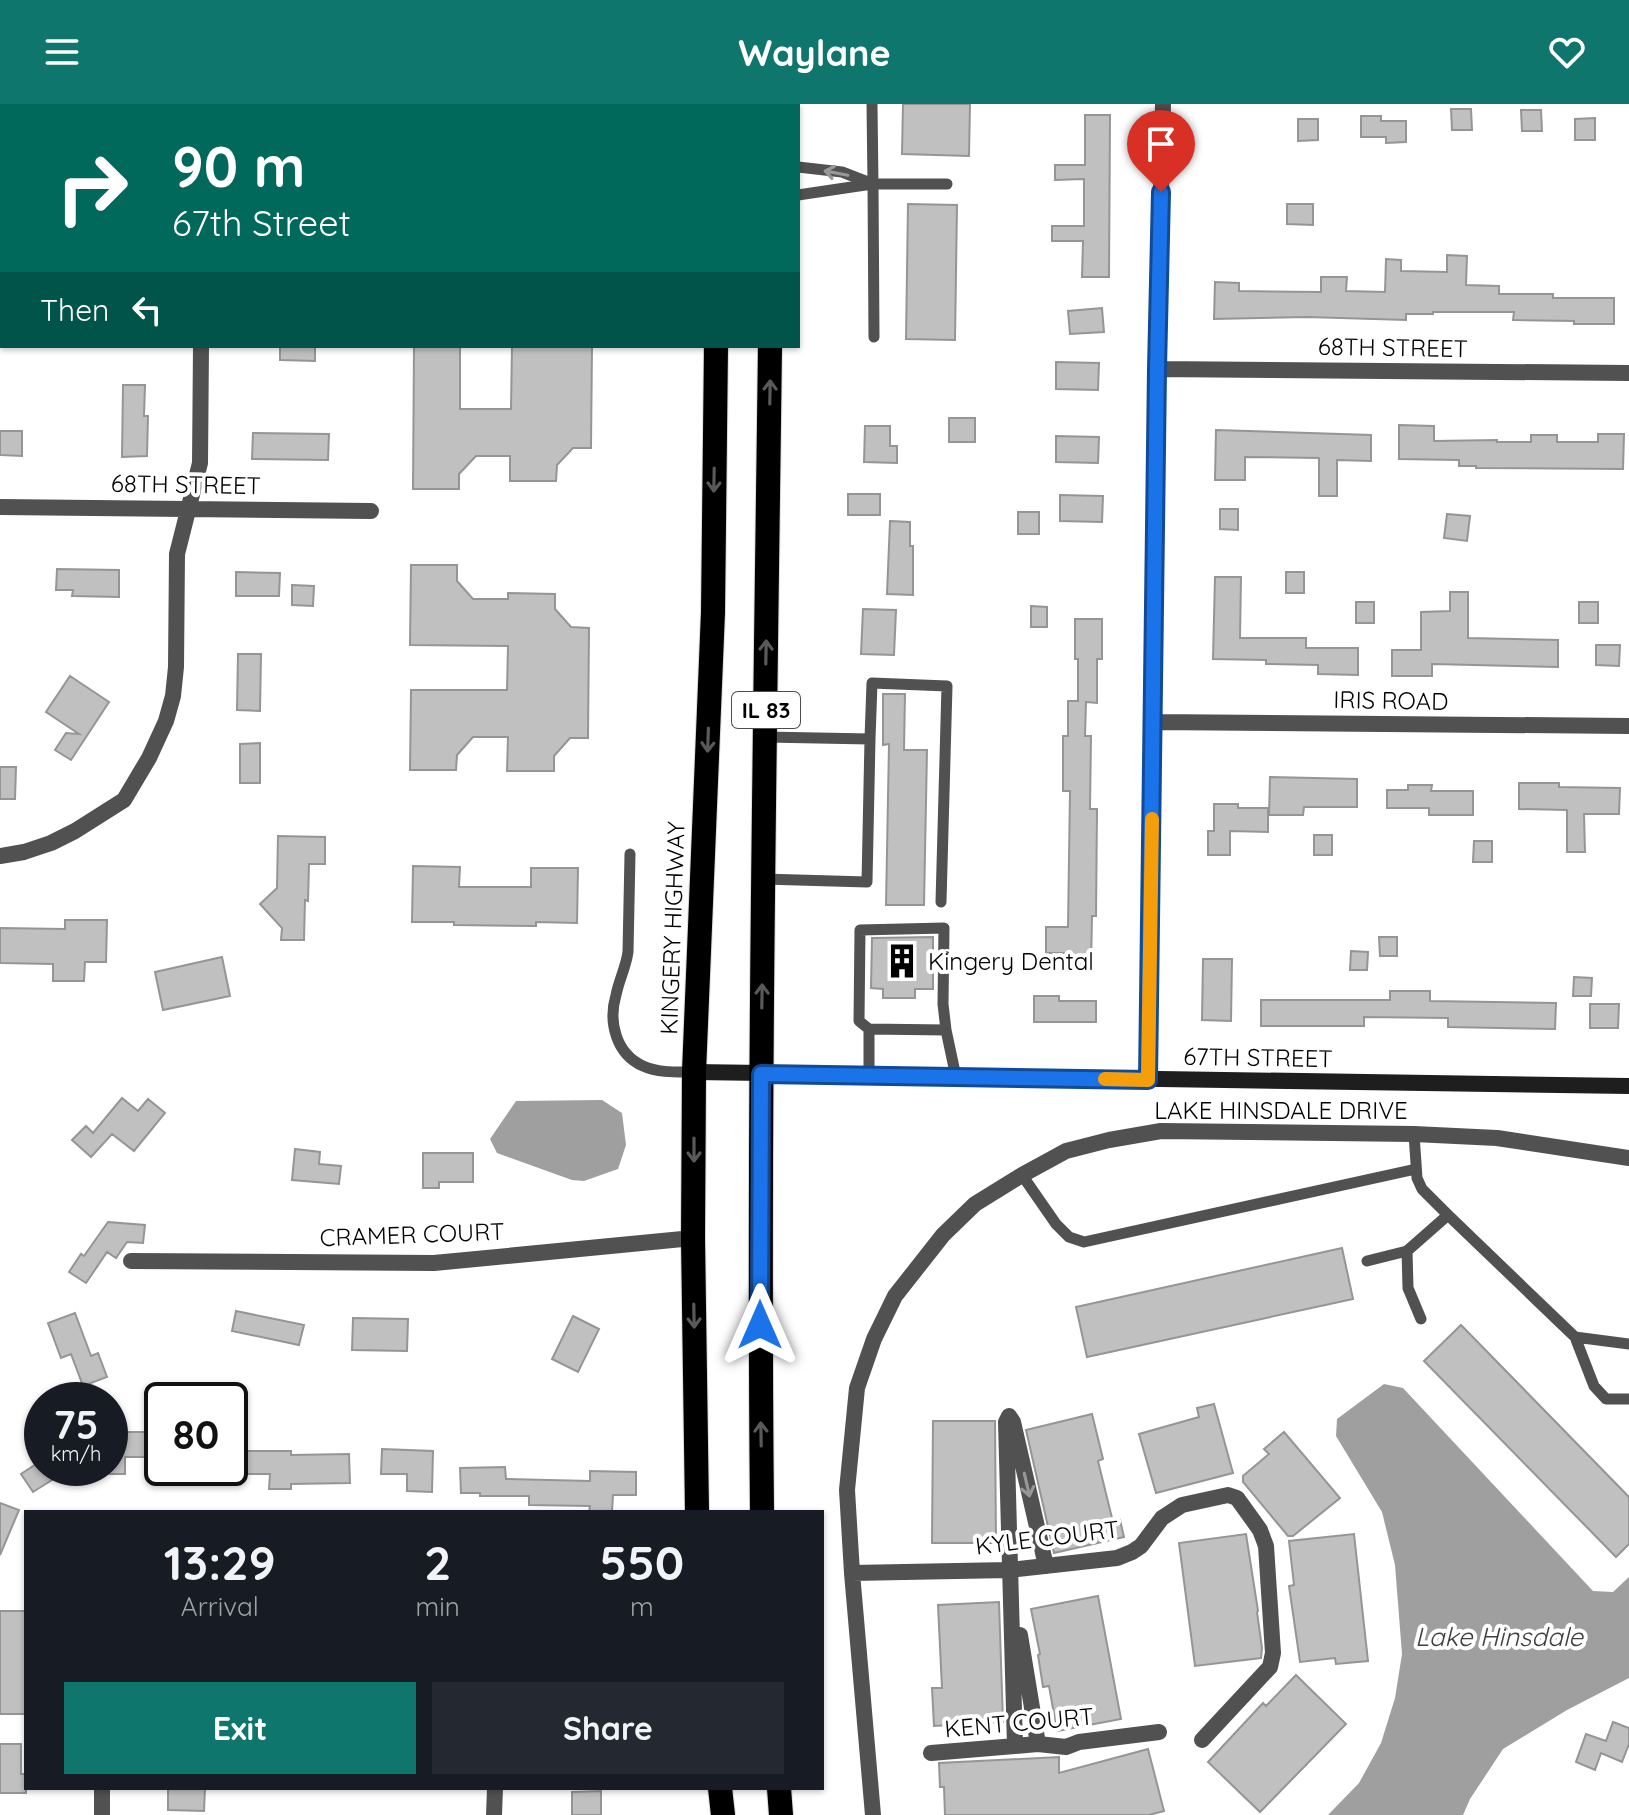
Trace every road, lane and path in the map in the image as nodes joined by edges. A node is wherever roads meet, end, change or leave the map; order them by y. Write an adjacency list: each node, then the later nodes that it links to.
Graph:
1 (872, 104): 4 (lane)
2 (1163, 104): 11 (street)
3 (800, 167): 4 (lane, one-way to 3)
4 (873, 184): 5 (lane); 6 (lane); 7 (lane)
5 (947, 184)
6 (800, 195)
7 (874, 337)
8 (201, 348): 14 (street)
9 (716, 348): 26 (highway, KINGERY HIGHWAY / IL 83, one-way to 26)
10 (770, 348): 18 (highway, IL 83, one-way to 10)
11 (1157, 369): 12 (street, 68TH STREET); 16 (street)
12 (1629, 373)
13 (0, 507): 14 (street, 68TH STREET)
14 (189, 508): 15 (street, 68TH STREET); 21 (street)
15 (371, 511)
16 (1153, 722): 17 (street, IRIS ROAD); 30 (street)
17 (1629, 726)
18 (765, 737): 19 (lane); 22 (highway, IL 83)
19 (870, 739): 22 (lane); 23 (lane)
20 (630, 854): 26 (lane)
21 (0, 856)
22 (763, 879): 27 (highway, IL 83, one-way to 22)
23 (941, 902)
24 (869, 1029): 25 (lane); 25 (lane); 28 (lane)
25 (946, 1030): 29 (lane)
26 (694, 1072): 27 (street, 67TH STREET); 37 (highway, KINGERY HIGHWAY / IL 83, one-way to 37)
27 (761, 1074): 28 (street, 67TH STREET); 46 (highway, IL 83, one-way to 27)
28 (869, 1075): 29 (street, 67TH STREET)
29 (956, 1077): 30 (street, 67TH STREET)
30 (1148, 1080): 31 (street, 67TH STREET)
31 (1629, 1086)
32 (1414, 1134): 33 (street, LAKE HINSDALE DRIVE); 34 (lane); 35 (street, LAKE HINSDALE DRIVE)
33 (1629, 1158)
34 (1416, 1169): 35 (lane); 36 (lane)
35 (1022, 1175): 49 (street, LAKE HINSDALE DRIVE)
36 (1448, 1215): 38 (lane); 42 (lane)
37 (693, 1238): 39 (street, CRAMER COURT); 45 (highway, KINGERY HIGHWAY / IL 83, one-way to 45)
38 (1407, 1251): 40 (lane); 41 (lane)
39 (131, 1261)
40 (1367, 1261)
41 (1421, 1319)
42 (1575, 1337): 43 (lane); 44 (lane)
43 (1629, 1344)
44 (1629, 1399)
45 (697, 1510)
46 (762, 1510)
47 (1046, 1566): 48 (street, KYLE COURT); 48 (street, one-way to 47); 51 (street, KYLE COURT)
48 (1009, 1570): 49 (street, KYLE COURT); 52 (street); 53 (street)
49 (852, 1573): 63 (street, LAKE HINSDALE DRIVE)
50 (1159, 1732): 52 (street, KENT COURT)
51 (1202, 1740)
52 (1038, 1744): 53 (street, KENT COURT)
53 (1015, 1746): 54 (street, KENT COURT)
54 (931, 1753)
55 (102, 1790): 59 (street)
56 (495, 1790): 60 (street)
57 (720, 1790): 61 (highway)
58 (779, 1790): 62 (highway)
59 (102, 1815)
60 (494, 1815)
61 (723, 1815)
62 (781, 1815)
63 (873, 1815)

